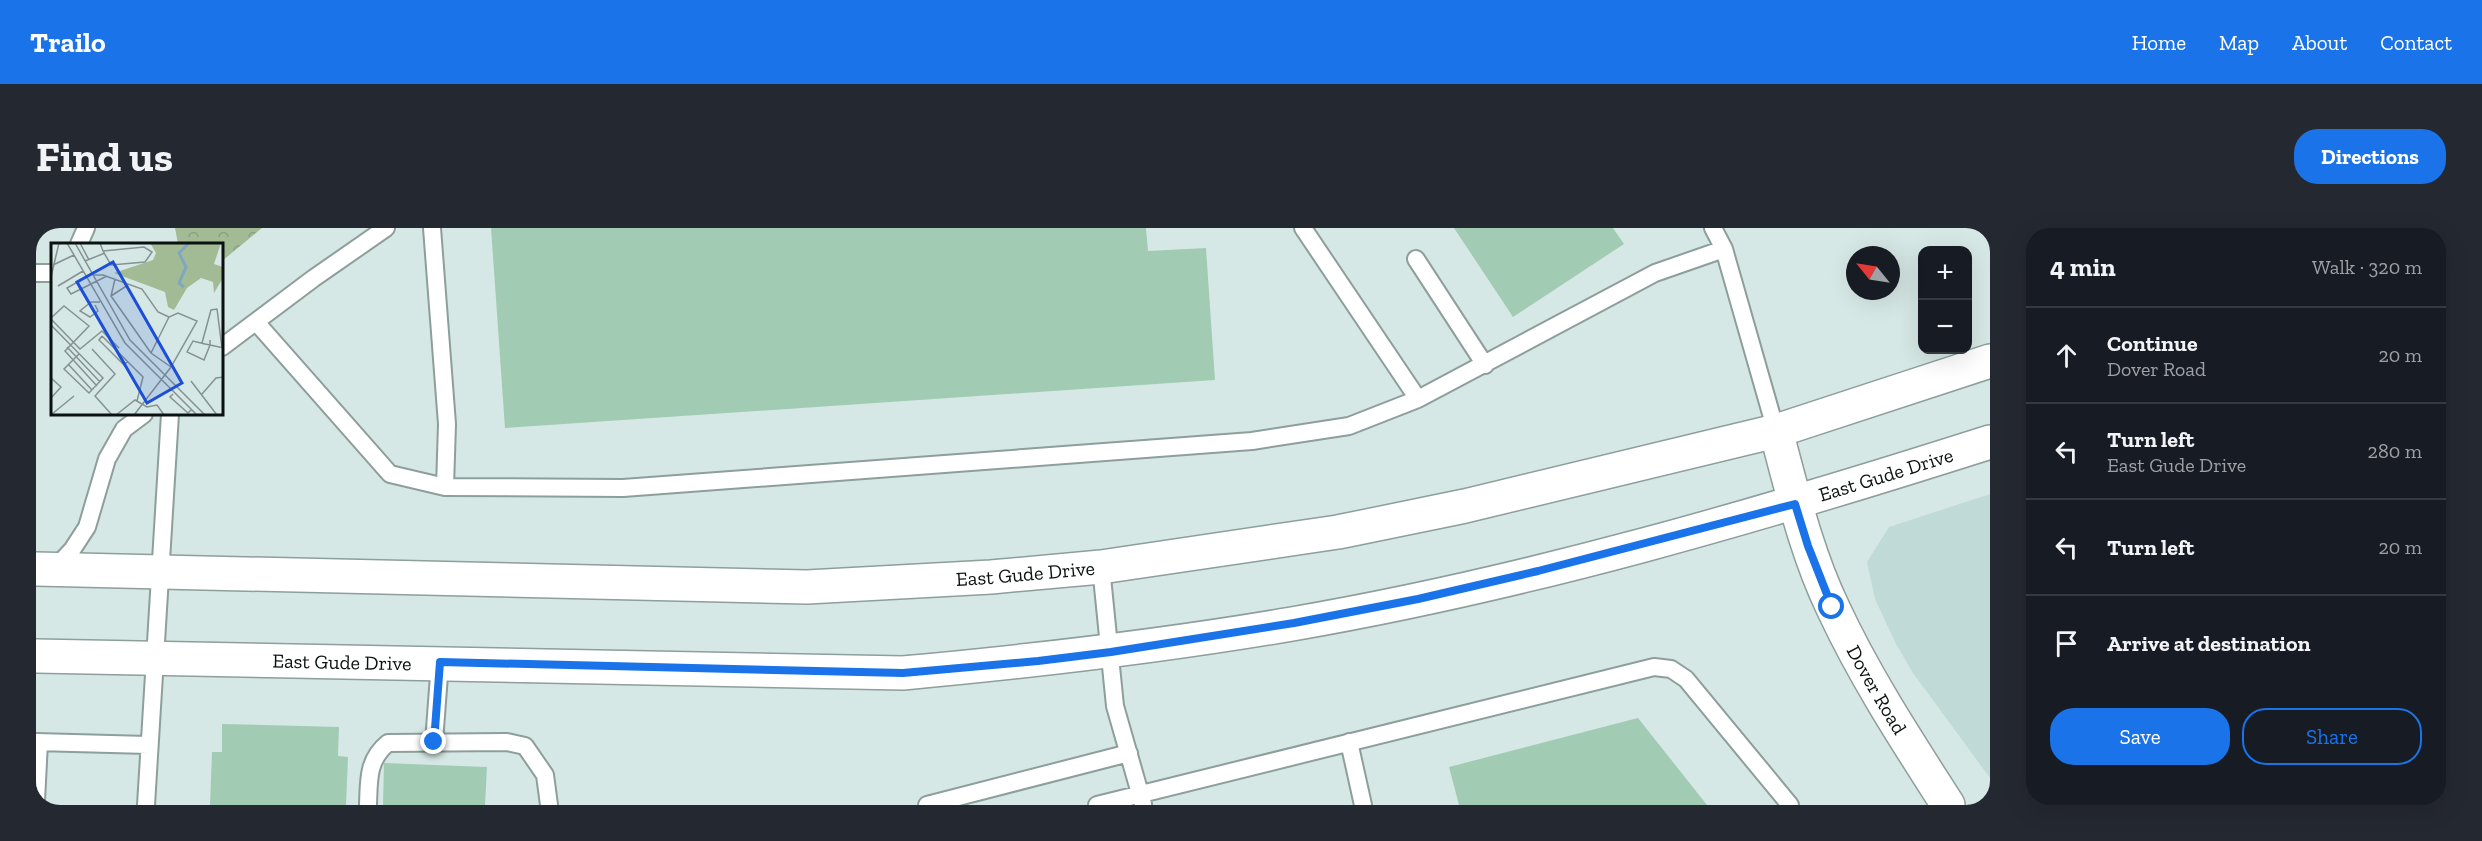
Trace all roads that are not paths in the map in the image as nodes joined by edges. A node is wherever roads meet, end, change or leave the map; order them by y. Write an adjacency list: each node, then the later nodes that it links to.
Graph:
1 (86, 228): 6 (lane)
2 (386, 228): 9 (lane)
3 (432, 228): 18 (lane)
4 (1303, 228): 13 (lane)
5 (1713, 228): 7 (lane)
6 (79, 243)
7 (1724, 249): 12 (lane); 16 (lane)
8 (1416, 258): 12 (lane)
9 (256, 322): 10 (lane); 18 (lane)
10 (224, 346)
11 (1990, 361): 16 (main road, East Gude Drive)
12 (1485, 365): 13 (lane)
13 (1418, 399): 18 (lane)
14 (141, 416): 21 (lane)
15 (170, 416): 22 (lane)
16 (1776, 431): 19 (main road, Dover Road); 20 (main road, East Gude Drive)
17 (1990, 442): 19 (main road, East Gude Drive)
18 (445, 487)
19 (1795, 504): 23 (main road, East Gude Drive); 41 (main road, Dover Road)
20 (1101, 567): 22 (main road, East Gude Drive); 23 (lane)
21 (45, 569): 22 (main road, East Gude Drive)
22 (160, 572): 25 (lane)
23 (1111, 652): 26 (main road, East Gude Drive); 31 (lane)
24 (36, 656): 25 (main road, East Gude Drive)
25 (154, 658): 26 (main road, East Gude Drive); 30 (lane)
26 (440, 662): 28 (lane)
27 (37, 742): 30 (lane); 33 (lane)
28 (434, 742): 35 (lane); 36 (lane)
29 (1349, 742): 32 (lane); 39 (lane); 40 (lane)
30 (148, 745): 34 (lane)
31 (1128, 753): 32 (lane); 37 (lane)
32 (1142, 800): 38 (lane)
33 (36, 801)
34 (146, 805)
35 (368, 805)
36 (549, 805)
37 (927, 805)
38 (1097, 805)
39 (1363, 805)
40 (1790, 805)
41 (1948, 805)

